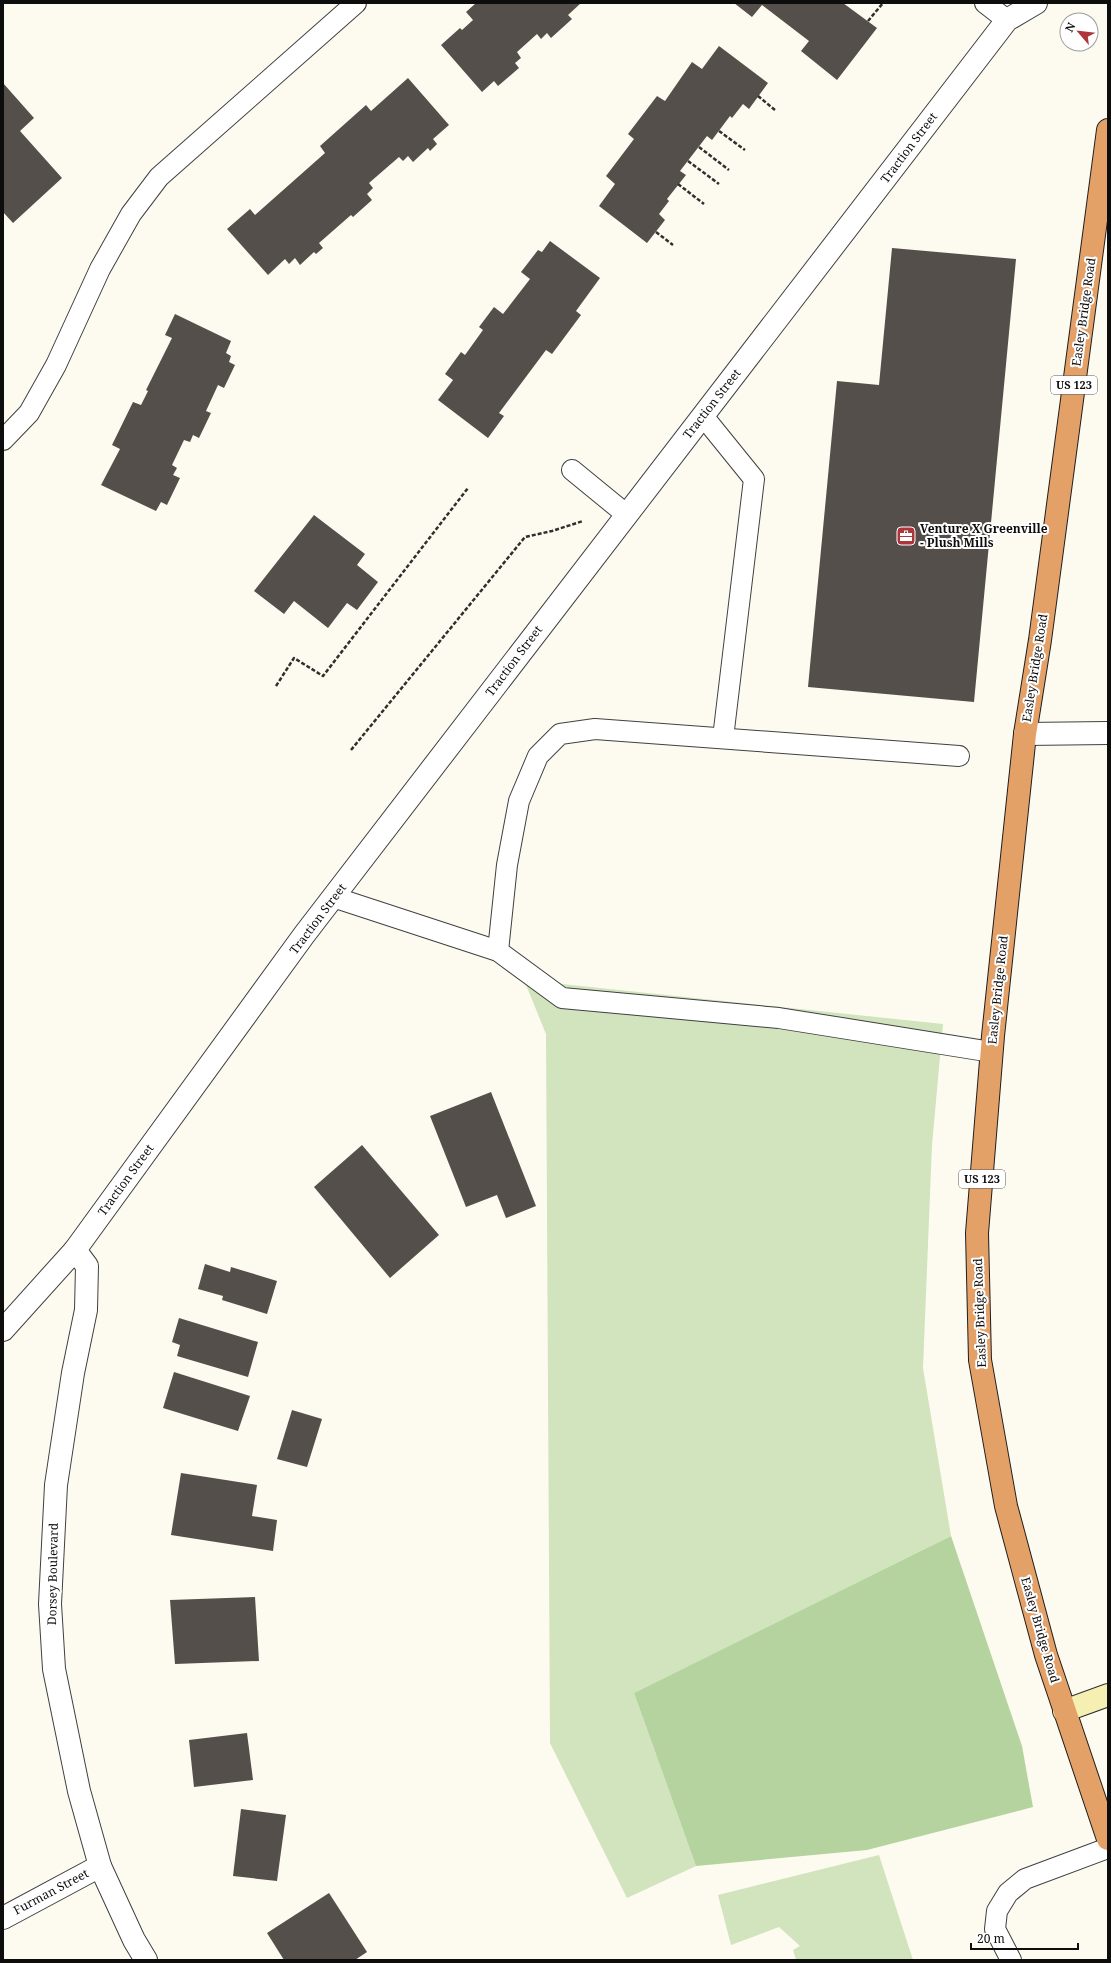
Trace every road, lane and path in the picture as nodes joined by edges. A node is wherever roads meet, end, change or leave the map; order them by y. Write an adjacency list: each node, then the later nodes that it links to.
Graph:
1 (356, 3): 21 (lane)
2 (883, 3): 6 (path)
3 (985, 3): 5 (lane)
4 (1036, 3): 5 (street, Traction Street)
5 (1007, 20): 20 (street, Traction Street)
6 (868, 21)
7 (758, 96): 8 (path)
8 (775, 110)
9 (1108, 130): 28 (highway, Easley Bridge Road / US 123)
10 (719, 131): 12 (path)
11 (699, 147): 14 (path)
12 (745, 150)
13 (688, 161): 16 (path)
14 (730, 170)
15 (678, 184): 17 (path)
16 (719, 184)
17 (704, 204)
18 (656, 232): 19 (path)
19 (673, 245)
20 (703, 416): 24 (street, Traction Street); 29 (lane)
21 (3, 440)
22 (572, 470): 24 (lane)
23 (468, 488): 26 (path)
24 (627, 515): 32 (street, Traction Street)
25 (586, 520): 30 (path)
26 (276, 686)
27 (1108, 733): 28 (street)
28 (1025, 734): 34 (highway, Easley Bridge Road / US 123)
29 (723, 738): 31 (lane); 33 (lane)
30 (351, 750)
31 (960, 756)
32 (333, 897): 33 (lane); 35 (street, Traction Street)
33 (498, 952): 34 (lane)
34 (992, 1052): 38 (highway, Easley Bridge Road / US 123)
35 (75, 1250): 36 (street, Traction Street); 41 (street, Dorsey Boulevard)
36 (3, 1330)
37 (1108, 1695): 38 (street)
38 (1064, 1711): 39 (highway, Easley Bridge Road / US 123)
39 (1108, 1839)
40 (1108, 1848): 44 (lane)
41 (100, 1866): 42 (street, Furman Street); 43 (street, Dorsey Boulevard)
42 (3, 1918)
43 (146, 1960)
44 (1011, 1960)

